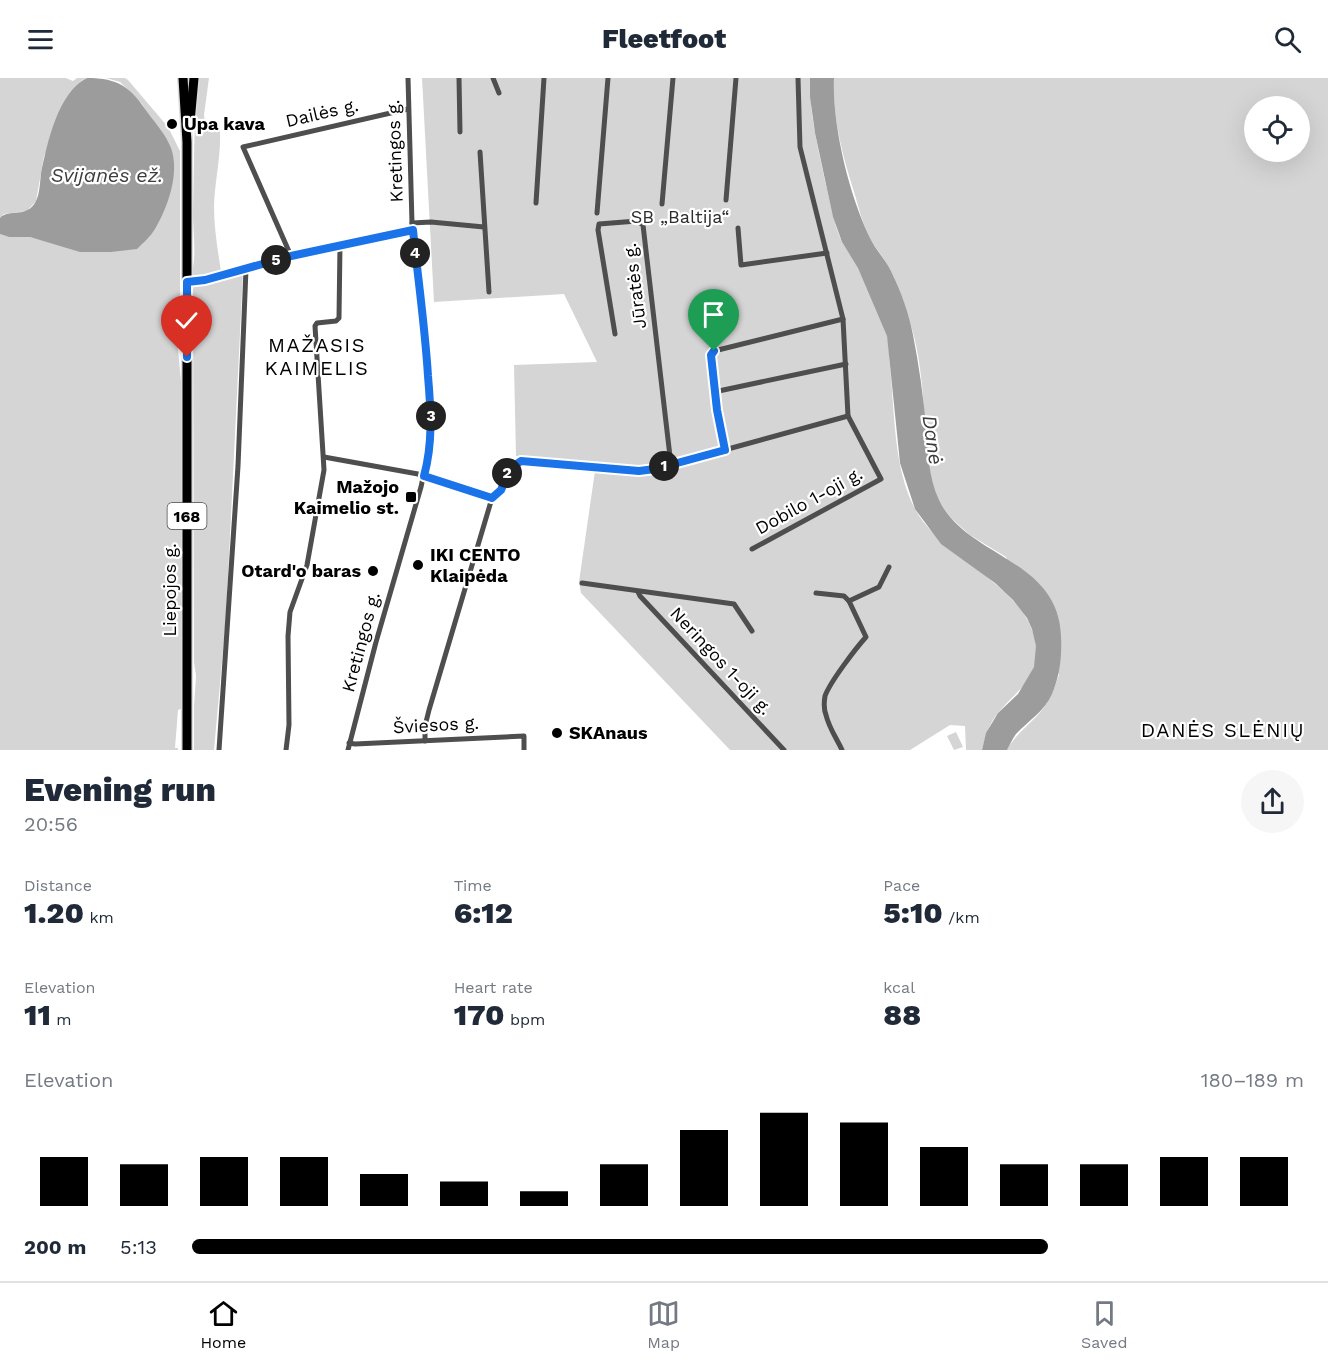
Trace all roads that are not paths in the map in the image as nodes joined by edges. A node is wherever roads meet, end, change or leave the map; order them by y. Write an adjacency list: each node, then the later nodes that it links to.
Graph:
1 (183, 78): 14 (main road, Liepojos g. / 168)
2 (194, 78): 14 (main road, Liepojos g. / 168)
3 (408, 78): 12 (street, Kretingos g.)
4 (459, 78): 13 (street)
5 (493, 78): 11 (street)
6 (544, 78): 17 (street)
7 (608, 78): 19 (street)
8 (673, 78): 18 (street)
9 (736, 78): 16 (street)
10 (798, 78): 24 (street)
11 (499, 93)
12 (408, 109): 20 (street, Kretingos g.); 25 (street, Dailės g.)
13 (460, 132)
14 (187, 142): 27 (main road, Liepojos g. / 168)
15 (480, 152): 21 (street)
16 (726, 200)
17 (536, 203)
18 (662, 204)
19 (597, 213)
20 (412, 227): 21 (street); 23 (street); 37 (street, Kretingos g.)
21 (484, 227): 28 (street)
22 (738, 228): 24 (street)
23 (340, 245): 25 (street); 35 (street)
24 (827, 253): 29 (street)
25 (291, 256): 26 (street)
26 (246, 269): 27 (street); 49 (street)
27 (187, 282): 48 (main road, Liepojos g. / 168)
28 (489, 292)
29 (843, 319): 31 (street); 32 (street)
30 (615, 334): 36 (street, Jūratės g.)
31 (846, 364): 32 (street); 33 (street)
32 (714, 392): 34 (street)
33 (848, 416): 34 (street); 39 (street, Dobilo 1-oji g.)
34 (725, 450): 36 (street)
35 (324, 457): 37 (street); 50 (street)
36 (671, 465): 38 (street)
37 (424, 476): 38 (street); 47 (street, Kretingos g.)
38 (492, 498): 46 (street)
39 (752, 549)
40 (889, 567): 44 (street)
41 (582, 583): 42 (street)
42 (638, 592): 45 (street); 53 (street, Neringos 1-oji g.)
43 (816, 593): 44 (street)
44 (849, 602): 54 (street)
45 (752, 631)
46 (425, 741): 47 (street, Šviesos g.); 52 (street, Šviesos g.)
47 (349, 743): 51 (street, Kretingos g.)
48 (187, 750)
49 (219, 750)
50 (286, 750)
51 (348, 750)
52 (524, 750)
53 (784, 750)
54 (842, 750)

